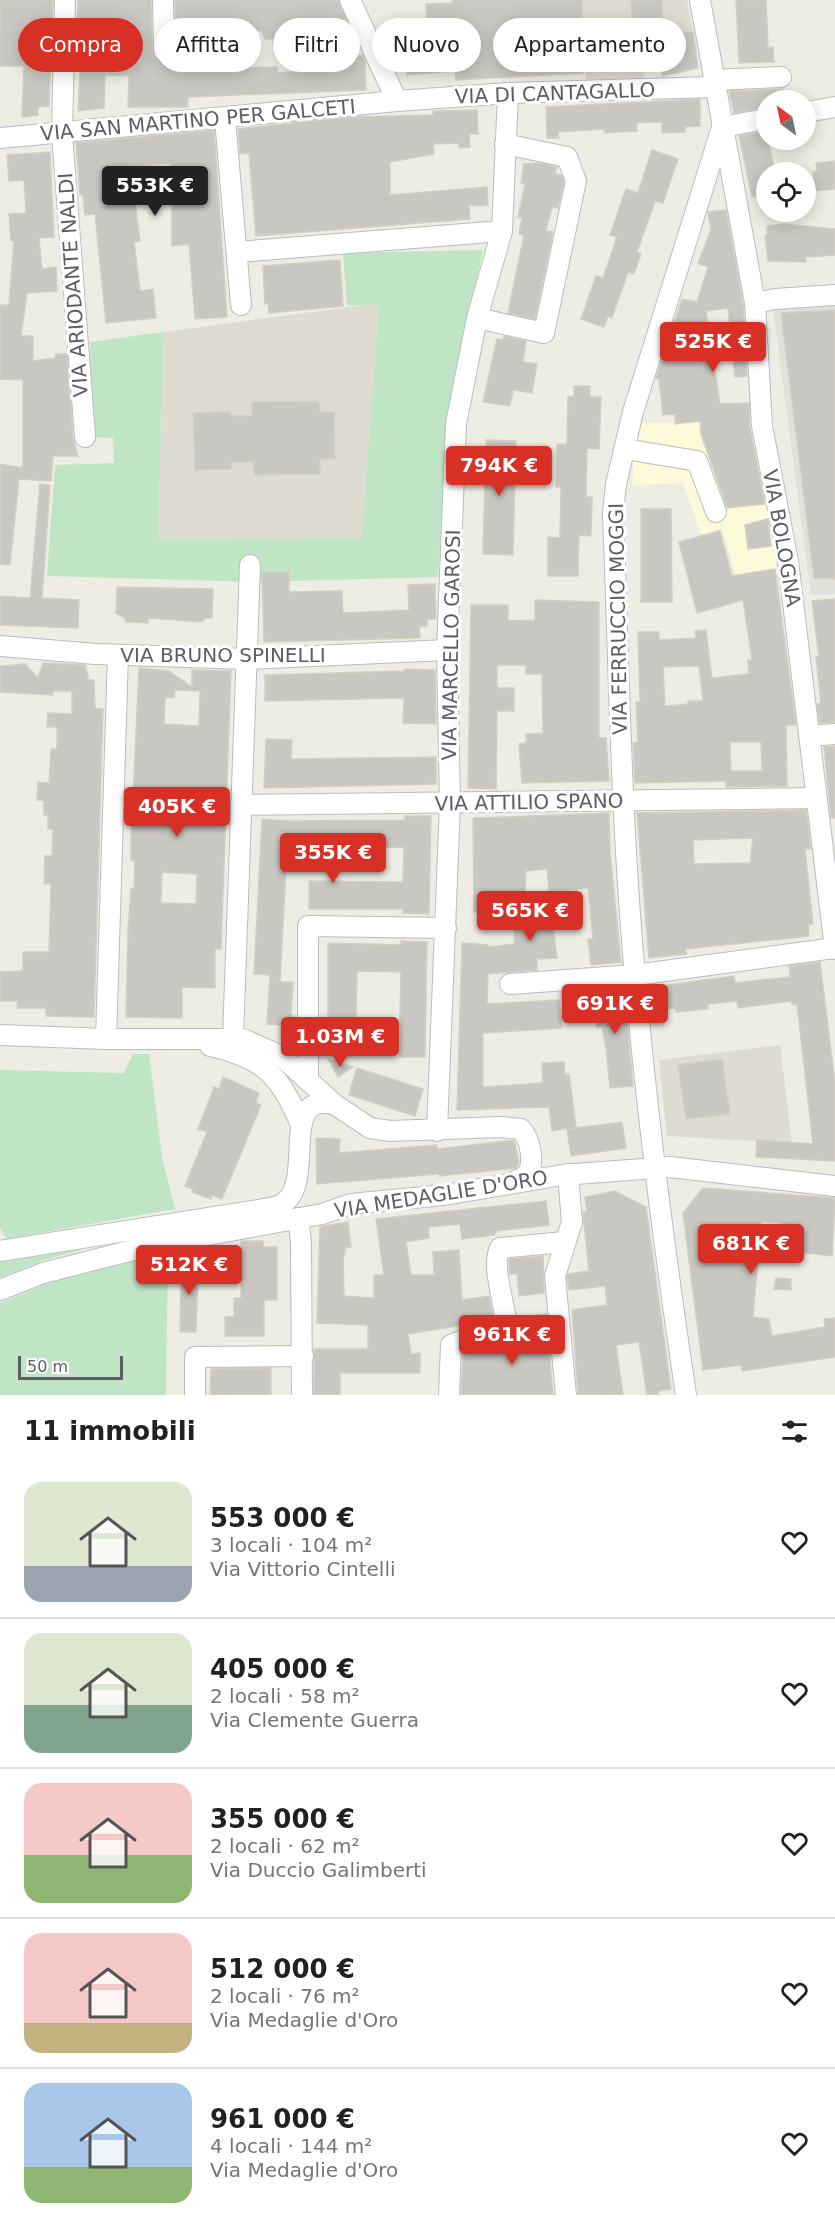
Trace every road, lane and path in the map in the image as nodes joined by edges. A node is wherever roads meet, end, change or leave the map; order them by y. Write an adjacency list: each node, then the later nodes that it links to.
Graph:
1 (65, 0): 15 (street, VIA ARIODANTE NALDI)
2 (163, 0): 5 (street)
3 (350, 0): 9 (street)
4 (700, 0): 7 (street, VIA BOLOGNA)
5 (163, 18)
6 (781, 77): 7 (street)
7 (713, 83): 8 (street, VIA DI CANTAGALLO); 14 (street, VIA BOLOGNA)
8 (508, 93): 9 (street, VIA DI CANTAGALLO); 17 (street, VIA MARCELLO GAROSI)
9 (397, 101): 12 (street, VIA SAN MARTINO PER GALCETI)
10 (835, 107): 11 (street)
11 (816, 110)
12 (225, 118): 15 (street, VIA SAN MARTINO PER GALCETI); 21 (street)
13 (756, 121): 14 (street)
14 (722, 127): 18 (street, VIA BOLOGNA); 19 (street, VIA FERRUCCIO MOGGI)
15 (62, 134): 16 (street, VIA SAN MARTINO PER GALCETI); 26 (street, VIA ARIODANTE NALDI)
16 (0, 142)
17 (506, 144): 20 (street, VIA MARCELLO GAROSI); 25 (street)
18 (732, 191): 19 (street); 23 (street, VIA BOLOGNA)
19 (700, 194): 27 (street, VIA FERRUCCIO MOGGI)
20 (501, 231): 21 (street); 25 (street, VIA MARCELLO GAROSI)
21 (237, 252): 24 (street)
22 (835, 296): 23 (street)
23 (755, 303): 35 (street, VIA BOLOGNA)
24 (241, 305)
25 (477, 318): 31 (street, VIA MARCELLO GAROSI)
26 (85, 437)
27 (625, 449): 28 (street); 37 (street, VIA FERRUCCIO MOGGI)
28 (716, 512)
29 (250, 566): 33 (street)
30 (0, 646): 32 (street, VIA BRUNO SPINELLI)
31 (447, 650): 33 (street, VIA BRUNO SPINELLI); 38 (street, VIA MARCELLO GAROSI)
32 (118, 655): 33 (street, VIA BRUNO SPINELLI); 47 (street)
33 (247, 659): 39 (street)
34 (835, 734): 35 (street)
35 (809, 736): 36 (street, VIA BOLOGNA)
36 (816, 798): 37 (street, VIA ATTILIO SPANO); 40 (street, VIA BOLOGNA)
37 (623, 801): 38 (street, VIA ATTILIO SPANO); 43 (street, VIA FERRUCCIO MOGGI)
38 (450, 803): 39 (street, VIA ATTILIO SPANO); 41 (street, VIA MARCELLO GAROSI)
39 (242, 806): 46 (street)
40 (828, 834): 42 (street, VIA BOLOGNA)
41 (446, 928): 49 (street); 53 (street, VIA MARCELLO GAROSI)
42 (835, 949): 43 (street)
43 (634, 975): 44 (street); 51 (street, VIA FERRUCCIO MOGGI)
44 (510, 984)
45 (0, 1035): 47 (street)
46 (233, 1038): 48 (street); 49 (street)
47 (106, 1039): 48 (street)
48 (181, 1040): 52 (street)
49 (308, 1078): 50 (street)
50 (334, 1104): 52 (street); 53 (street)
51 (650, 1123): 55 (street, VIA FERRUCCIO MOGGI); 56 (street)
52 (301, 1125): 58 (street)
53 (437, 1131): 54 (street)
54 (531, 1154): 57 (street); 59 (street)
55 (653, 1167): 56 (street, VIA MEDAGLIE D'ORO); 60 (street, VIA MEDAGLIE D'ORO); 71 (street, VIA FERRUCCIO MOGGI)
56 (617, 1169): 57 (street, VIA MEDAGLIE D'ORO)
57 (565, 1174): 59 (street, VIA MEDAGLIE D'ORO); 63 (street, VIA MEDAGLIE D'ORO)
58 (298, 1180): 61 (street); 64 (street)
59 (513, 1182): 61 (street, VIA MEDAGLIE D'ORO)
60 (835, 1186)
61 (351, 1204): 62 (street, VIA MEDAGLIE D'ORO)
62 (298, 1218): 65 (street, VIA MEDAGLIE D'ORO); 66 (street)
63 (564, 1242): 69 (street); 70 (street, VIA MEDAGLIE D'ORO)
64 (0, 1251)
65 (0, 1290)
66 (303, 1356): 67 (street); 68 (street)
67 (195, 1395)
68 (302, 1395)
69 (449, 1395)
70 (566, 1395)
71 (686, 1395)

